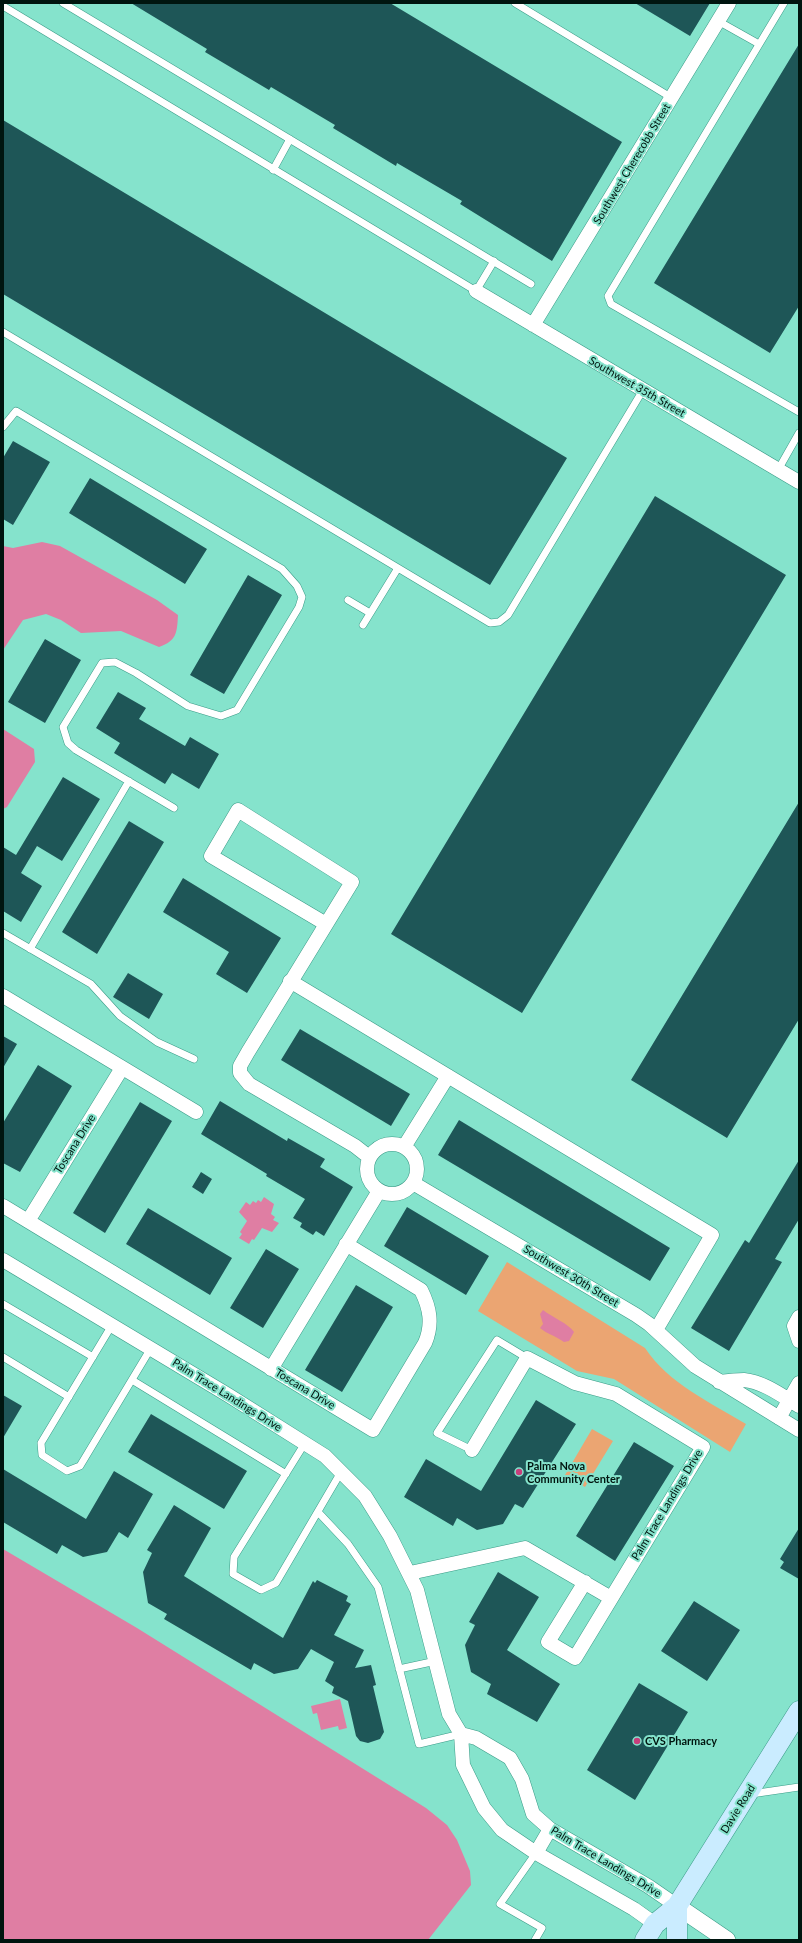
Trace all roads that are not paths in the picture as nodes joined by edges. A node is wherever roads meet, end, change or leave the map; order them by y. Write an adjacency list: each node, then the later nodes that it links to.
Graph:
1 (63, 3): 9 (lane)
2 (515, 3): 8 (lane)
3 (729, 3): 6 (street, Southwest Cherecobb Street)
4 (784, 3): 7 (lane)
5 (3, 6): 10 (lane)
6 (718, 21): 7 (lane); 8 (street, Southwest Cherecobb Street)
7 (759, 44): 17 (lane)
8 (672, 98): 14 (street, Southwest Cherecobb Street)
9 (290, 139): 10 (lane); 11 (lane)
10 (273, 170): 13 (lane)
11 (494, 261): 12 (lane); 13 (lane)
12 (531, 284)
13 (476, 291): 14 (street, Southwest 35th Street)
14 (533, 325): 16 (street, Southwest 35th Street)
15 (3, 332): 22 (lane)
16 (643, 390): 20 (street, Southwest 35th Street); 22 (lane)
17 (799, 412)
18 (3, 427): 26 (lane)
19 (799, 433): 20 (lane)
20 (778, 470): 21 (street, Southwest 35th Street)
21 (799, 482)
22 (398, 568): 24 (lane)
23 (348, 600): 24 (lane)
24 (370, 613): 25 (lane)
25 (363, 624)
26 (129, 781): 27 (lane); 30 (lane)
27 (174, 808)
28 (326, 924): 28 (street); 31 (street)
29 (3, 933): 30 (lane)
30 (30, 949): 33 (lane)
31 (290, 981): 35 (street); 38 (street)
32 (3, 996): 34 (street)
33 (194, 1059)
34 (122, 1068): 36 (street); 42 (street, Toscana Drive)
35 (448, 1076): 37 (street); 48 (street)
36 (196, 1112)
37 (404, 1147): 38 (street); 39 (street)
38 (369, 1157): 40 (street)
39 (413, 1183): 40 (street); 48 (street, Southwest 30th Street)
40 (379, 1191): 43 (street)
41 (3, 1206): 42 (street, Toscana Drive)
42 (28, 1221): 54 (street, Toscana Drive)
43 (346, 1244): 54 (street); 54 (street, Toscana Drive)
44 (3, 1260): 47 (street, Palm Trace Landings Drive)
45 (3, 1304): 52 (lane)
46 (799, 1316): 49 (street)
47 (112, 1325): 50 (street, Palm Trace Landings Drive); 52 (lane)
48 (656, 1330): 56 (street, Southwest 30th Street)
49 (799, 1341)
50 (151, 1348): 55 (lane); 62 (street, Palm Trace Landings Drive)
51 (3, 1357): 58 (lane)
52 (93, 1357): 58 (lane)
53 (527, 1358): 63 (street); 63 (lane); 69 (street, Palm Trace Landings Drive)
54 (271, 1369)
55 (132, 1380): 58 (lane); 65 (lane)
56 (719, 1382): 59 (street); 60 (street, Southwest 30th Street)
57 (799, 1383): 59 (street)
58 (69, 1397)
59 (794, 1403): 60 (street)
60 (779, 1418): 61 (street, Southwest 30th Street)
61 (799, 1430)
62 (305, 1443): 64 (street, Palm Trace Landings Drive); 65 (lane)
63 (472, 1450)
64 (341, 1472): 66 (lane); 67 (street, Palm Trace Landings Drive)
65 (286, 1474): 66 (lane)
66 (318, 1512): 71 (lane)
67 (410, 1573): 68 (street); 70 (street, Palm Trace Landings Drive)
68 (585, 1582): 69 (street); 69 (street, Palm Trace Landings Drive)
69 (611, 1598)
70 (436, 1661): 71 (lane); 73 (street, Palm Trace Landings Drive)
71 (399, 1669): 73 (lane)
72 (799, 1711): 75 (main road, Davie Road)
73 (461, 1734): 76 (street, Palm Trace Landings Drive); 77 (street, Palm Trace Landings Drive)
74 (799, 1788): 75 (lane)
75 (747, 1794): 78 (main road, Davie Road)
76 (550, 1829): 77 (street); 78 (street, Palm Trace Landings Drive)
77 (536, 1853): 79 (street, Palm Trace Landings Drive); 80 (lane)
78 (677, 1906): 79 (main road, Davie Road); 81 (main road); 82 (street)
79 (650, 1932): 81 (street)
80 (535, 1940)
81 (678, 1940)
82 (727, 1940)

